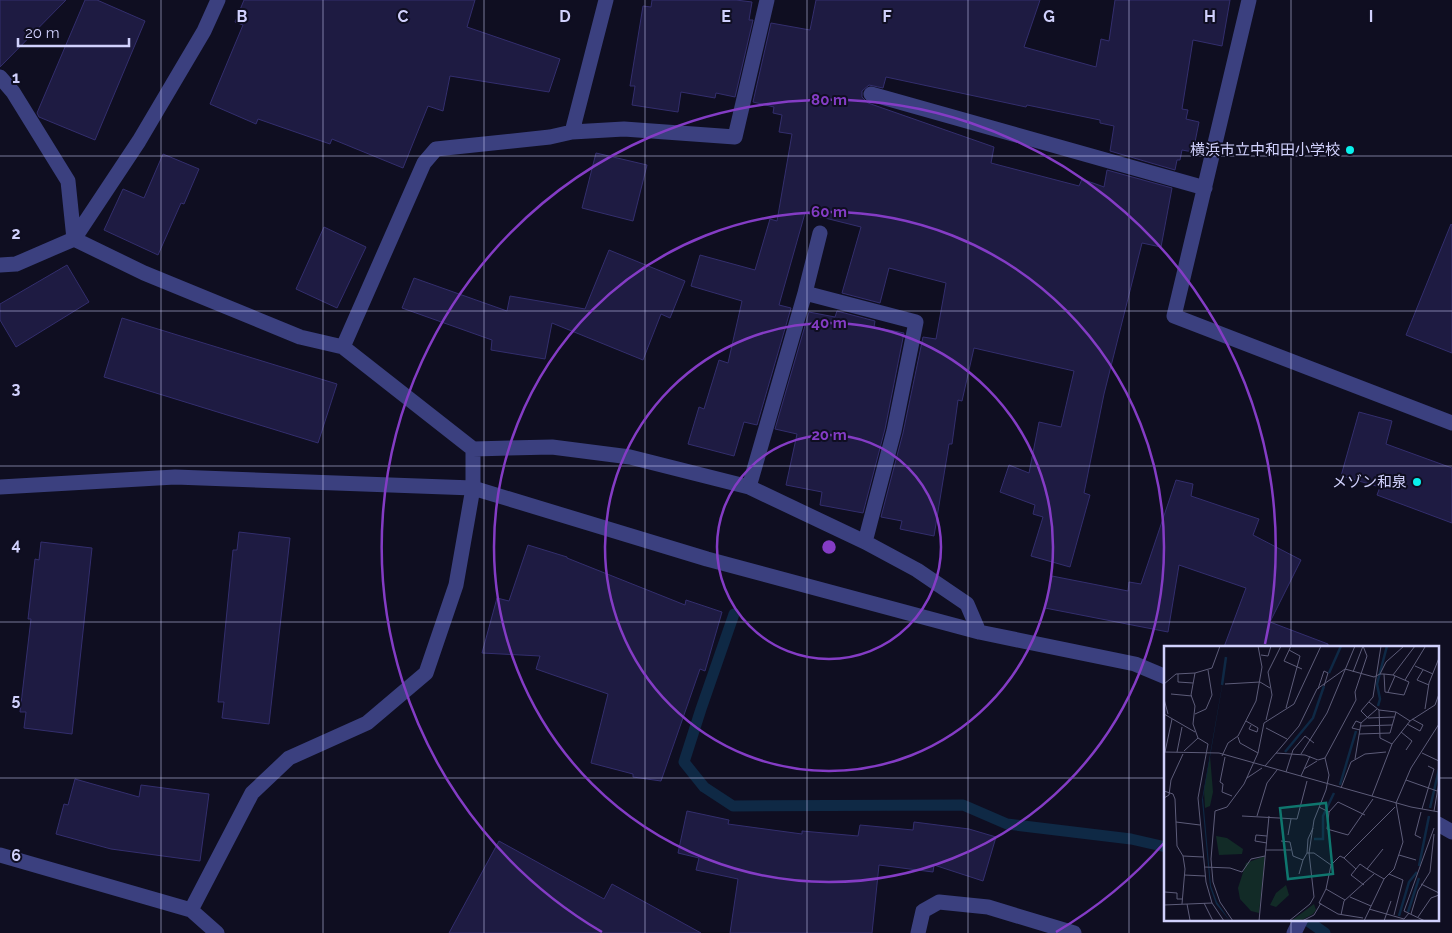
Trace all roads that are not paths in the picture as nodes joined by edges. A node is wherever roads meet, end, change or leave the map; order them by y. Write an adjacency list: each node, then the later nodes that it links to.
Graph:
1 (218, 0): 10 (street)
2 (606, 0): 7 (street)
3 (767, 0): 7 (street)
4 (1249, 0): 8 (street)
5 (0, 77): 10 (street)
6 (871, 94): 8 (street)
7 (572, 132): 13 (street)
8 (1205, 188): 14 (street)
9 (820, 233): 12 (street)
10 (74, 239): 11 (street); 13 (street)
11 (0, 265)
12 (806, 293): 18 (street); 19 (street)
13 (343, 347): 15 (street)
14 (1452, 423)
15 (473, 449): 17 (street); 18 (street)
16 (0, 487): 17 (street)
17 (472, 488): 20 (street); 25 (street)
18 (749, 488): 19 (street)
19 (865, 542): 20 (street)
20 (979, 632): 21 (street)
21 (1164, 676)
22 (1440, 825): 23 (street)
23 (1452, 832)
24 (0, 855): 25 (street)
25 (190, 910): 27 (street)
26 (1300, 920): 30 (street)
27 (217, 933)
28 (918, 933): 29 (street)
29 (1074, 933)
30 (1294, 933)

